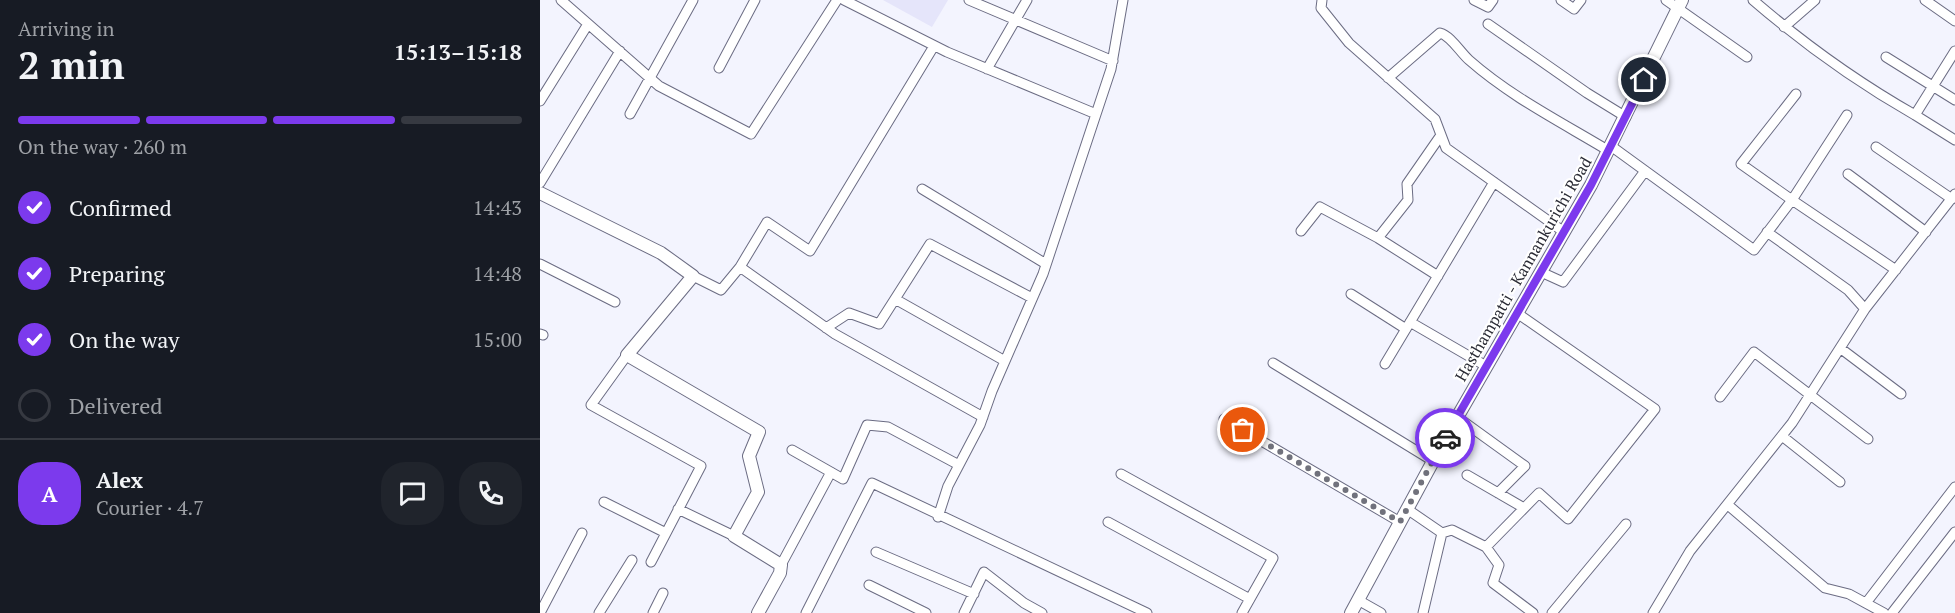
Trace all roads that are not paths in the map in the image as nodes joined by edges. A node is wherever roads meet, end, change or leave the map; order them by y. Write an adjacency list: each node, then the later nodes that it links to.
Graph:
1 (561, 0): 21 (street)
2 (693, 0): 32 (street)
3 (755, 0): 30 (street)
4 (837, 0): 32 (street)
5 (844, 0): 24 (street)
6 (969, 0): 19 (street)
7 (1027, 0): 19 (street)
8 (1123, 0): 29 (street)
9 (1322, 0): 33 (street)
10 (1474, 0): 11 (street)
11 (1493, 0)
12 (1561, 0): 13 (street)
13 (1581, 0)
14 (1666, 0): 18 (street)
15 (1753, 0): 23 (street)
16 (1815, 0): 23 (street)
17 (1925, 0): 20 (street)
18 (1680, 4): 27 (street); 42 (main road, Hasthampatti - Kannankurichi Road)
19 (1016, 19): 29 (street); 31 (street)
20 (1955, 21)
21 (588, 24): 25 (street); 37 (street)
22 (1488, 24): 42 (street)
23 (1784, 27): 41 (street)
24 (934, 46): 31 (street); 62 (street)
25 (620, 51): 32 (street); 50 (street)
26 (1955, 51): 34 (street)
27 (1747, 57)
28 (1886, 57): 34 (street)
29 (1113, 60): 39 (street)
30 (719, 68)
31 (987, 69): 39 (street)
32 (651, 78): 38 (street)
33 (1388, 78): 43 (street); 46 (street)
34 (1934, 86): 36 (street); 41 (street)
35 (1796, 94): 54 (street)
36 (1955, 100)
37 (540, 101)
38 (630, 114)
39 (1096, 114): 61 (street)
40 (1847, 115): 54 (street)
41 (1915, 115): 44 (street)
42 (1626, 117): 46 (main road, Hasthampatti - Kannankurichi Road)
43 (1441, 135): 49 (street); 59 (street)
44 (1955, 140)
45 (1876, 147): 53 (street)
46 (1610, 149): 47 (street); 56 (main road, Hasthampatti - Kannankurichi Road)
47 (1645, 171): 57 (street); 64 (street)
48 (1848, 174): 58 (street)
49 (1494, 182): 56 (street); 66 (street)
50 (540, 183)
51 (922, 189): 61 (street)
52 (540, 194): 65 (main road)
53 (1953, 196): 58 (street)
54 (1792, 200): 57 (street); 63 (street)
55 (1301, 231): 59 (street)
56 (1564, 232): 64 (main road, Hasthampatti - Kannankurichi Road)
57 (1767, 232): 71 (street)
58 (1926, 232): 63 (street)
59 (1378, 238): 66 (street)
60 (540, 264): 70 (street)
61 (1046, 264): 68 (street)
62 (740, 267): 65 (street); 74 (street)
63 (1896, 270): 71 (street)
64 (1541, 272): 72 (main road, Hasthampatti - Kannankurichi Road)
65 (693, 276): 76 (main road)
66 (1438, 276): 73 (street)
67 (1351, 294): 73 (street)
68 (1032, 298): 69 (street); 77 (street)
69 (895, 299): 74 (street); 77 (street)
70 (615, 302)
71 (1865, 309): 75 (street)
72 (1517, 313): 80 (main road, Hasthampatti - Kannankurichi Road); 100 (street)
73 (1408, 325): 79 (street); 80 (street)
74 (826, 328): 84 (street)
75 (1840, 348): 81 (street); 82 (street)
76 (627, 355): 101 (street); 111 (main road)
77 (1005, 361): 84 (street)
78 (1272, 363): 90 (street)
79 (1385, 364)
80 (1486, 366): 85 (main road, Hasthampatti - Kannankurichi Road)
81 (1901, 394)
82 (1810, 395): 83 (street); 87 (street); 88 (street)
83 (1720, 397)
84 (982, 417): 91 (street)
85 (1457, 417): 90 (main road, Hasthampatti - Kannankurichi Road); 97 (street)
86 (1224, 419): 105 (street)
87 (1782, 436): 95 (street); 99 (street)
88 (1868, 439)
89 (792, 450): 92 (street)
90 (1433, 461): 102 (main road, Hasthampatti - Kannankurichi Road)
91 (959, 465): 92 (street); 103 (street)
92 (831, 472): 116 (street)
93 (1121, 474): 120 (street)
94 (1467, 475): 97 (street)
95 (1840, 482)
96 (1955, 487): 122 (street)
97 (1498, 493): 100 (street)
98 (604, 502): 109 (street)
99 (1728, 505): 122 (street); 139 (street)
100 (1524, 508): 112 (street)
101 (678, 509): 109 (street); 111 (street)
102 (1407, 509): 105 (main road, Hasthampatti - Kannankurichi Road); 110 (street)
103 (938, 517): 123 (street); 129 (street)
104 (1108, 522): 120 (street)
105 (1400, 522): 121 (main road, Hasthampatti - Kannankurichi Road)
106 (1626, 524): 138 (street)
107 (1955, 532): 141 (street)
108 (582, 533): 125 (street)
109 (666, 533): 115 (street)
110 (1442, 533): 112 (street); 137 (street)
111 (734, 536): 116 (main road)
112 (1486, 547): 124 (street)
113 (876, 552): 119 (street)
114 (632, 560): 126 (street)
115 (651, 562)
116 (781, 565): 128 (main road)
117 (868, 585): 130 (street)
118 (663, 593): 127 (street)
119 (974, 594): 131 (street); 132 (street)
120 (1250, 599): 134 (street)
121 (1358, 600): 135 (main road, Hasthampatti - Kannankurichi Road); 136 (street)
122 (1866, 603): 140 (street)
123 (1130, 609): 133 (street)
124 (1527, 611)
125 (540, 613)
126 (599, 613)
127 (653, 613)
128 (758, 613)
129 (806, 613)
130 (926, 613)
131 (964, 613)
132 (1042, 613)
133 (1148, 613)
134 (1242, 613)
135 (1351, 613)
136 (1381, 613)
137 (1423, 613)
138 (1552, 613)
139 (1653, 613)
140 (1884, 613)
141 (1892, 613)

